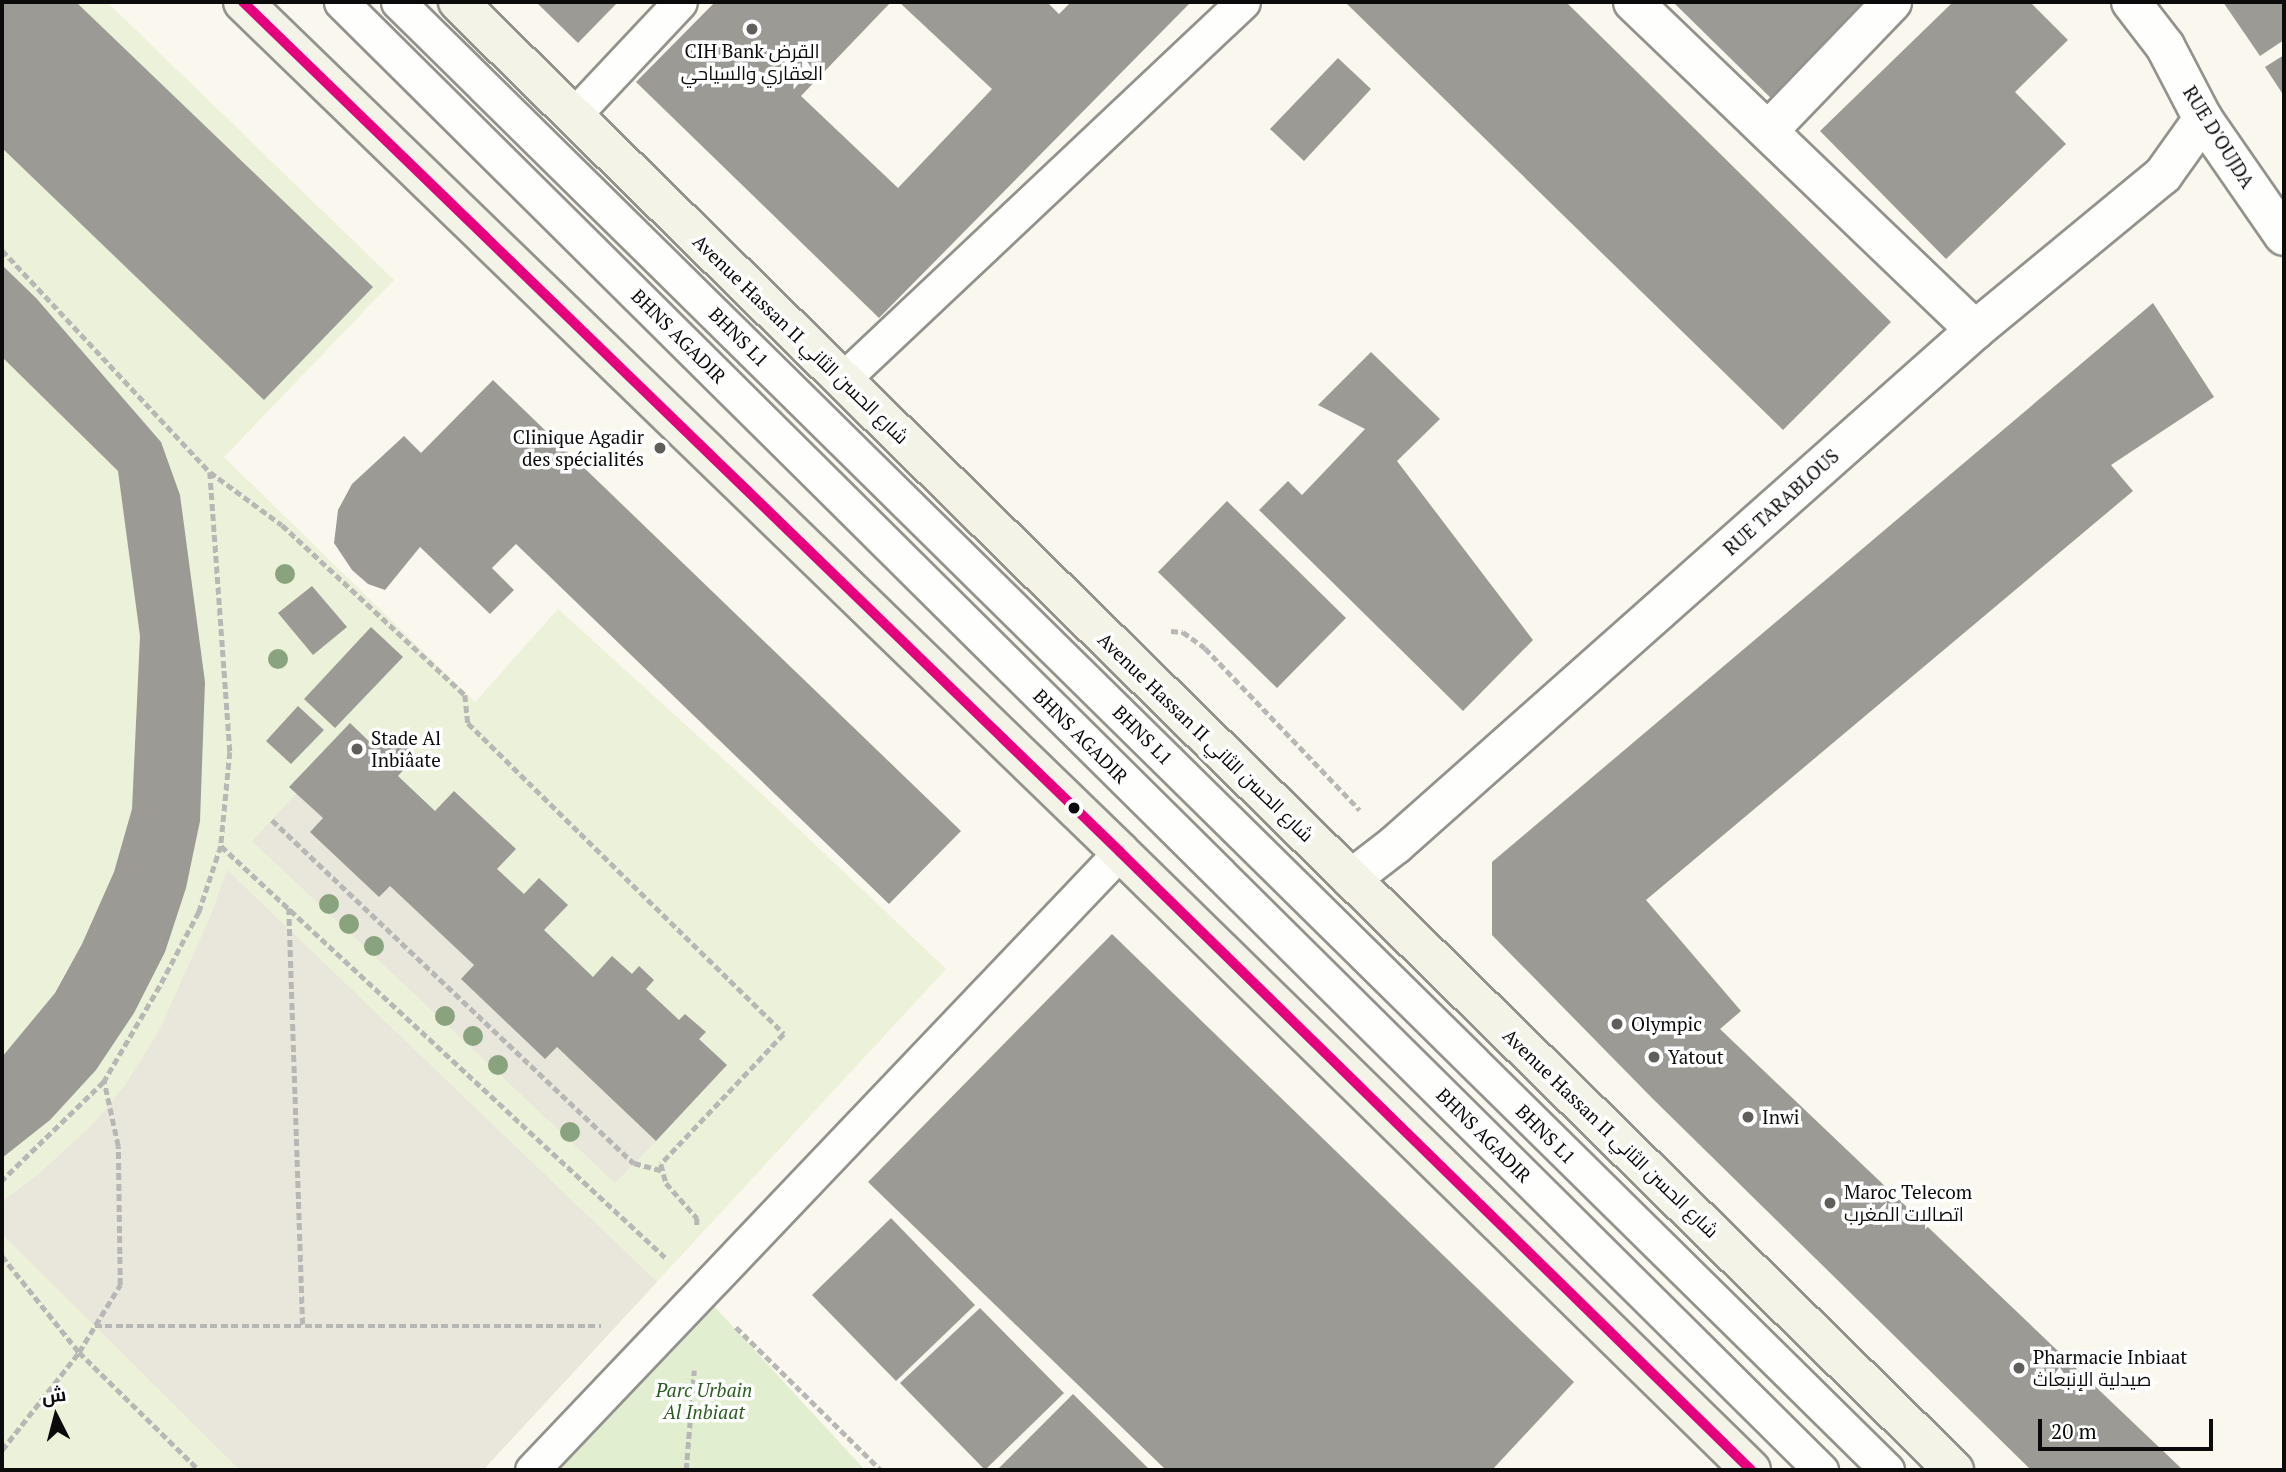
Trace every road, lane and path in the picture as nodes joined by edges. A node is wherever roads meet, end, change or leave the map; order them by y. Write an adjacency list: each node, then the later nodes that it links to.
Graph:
1 (243, 2): 22 (street)
2 (341, 2): 41 (lane, BHNS AGADIR)
3 (398, 2): 42 (lane, BHNS L1)
4 (458, 2): 10 (street, Avenue Hassan II شارع الحسن الثاني)
5 (680, 2): 10 (lane)
6 (1243, 2): 16 (lane)
7 (1633, 2): 12 (street)
8 (1892, 2): 12 (street)
9 (2131, 2): 11 (street, RUE D'OUJDA)
10 (573, 116): 16 (street, Avenue Hassan II شارع الحسن الثاني)
11 (2203, 119): 13 (street, RUE D'OUJDA); 15 (street, RUE TARABLOUS)
12 (1768, 131): 15 (street)
13 (2284, 236)
14 (2, 250): 17 (path)
15 (1975, 330): 20 (street, RUE TARABLOUS)
16 (842, 380): 23 (street, Avenue Hassan II شارع الحسن الثاني)
17 (209, 472): 21 (path); 26 (path)
18 (1167, 633): 20 (path)
19 (272, 820): 26 (path)
20 (1395, 845): 23 (street, RUE TARABLOUS)
21 (221, 846): 24 (path); 25 (path)
22 (1120, 852): 30 (lane); 40 (street)
23 (1351, 879): 43 (street, Avenue Hassan II شارع الحسن الثاني)
24 (289, 908): 29 (path); 32 (path)
25 (104, 1082): 27 (path); 31 (path)
26 (661, 1170): 29 (path)
27 (2, 1181)
28 (2, 1256): 34 (path)
29 (674, 1266): 30 (path)
30 (701, 1292): 33 (lane); 38 (path); 39 (path)
31 (95, 1326): 32 (path); 34 (path)
32 (303, 1327): 33 (path)
33 (668, 1327): 37 (lane)
34 (79, 1352): 35 (path); 36 (path)
35 (2, 1450)
36 (198, 1470)
37 (532, 1470)
38 (686, 1470)
39 (881, 1470)
40 (1751, 1470)
41 (1821, 1470)
42 (1887, 1470)
43 (1954, 1470)

